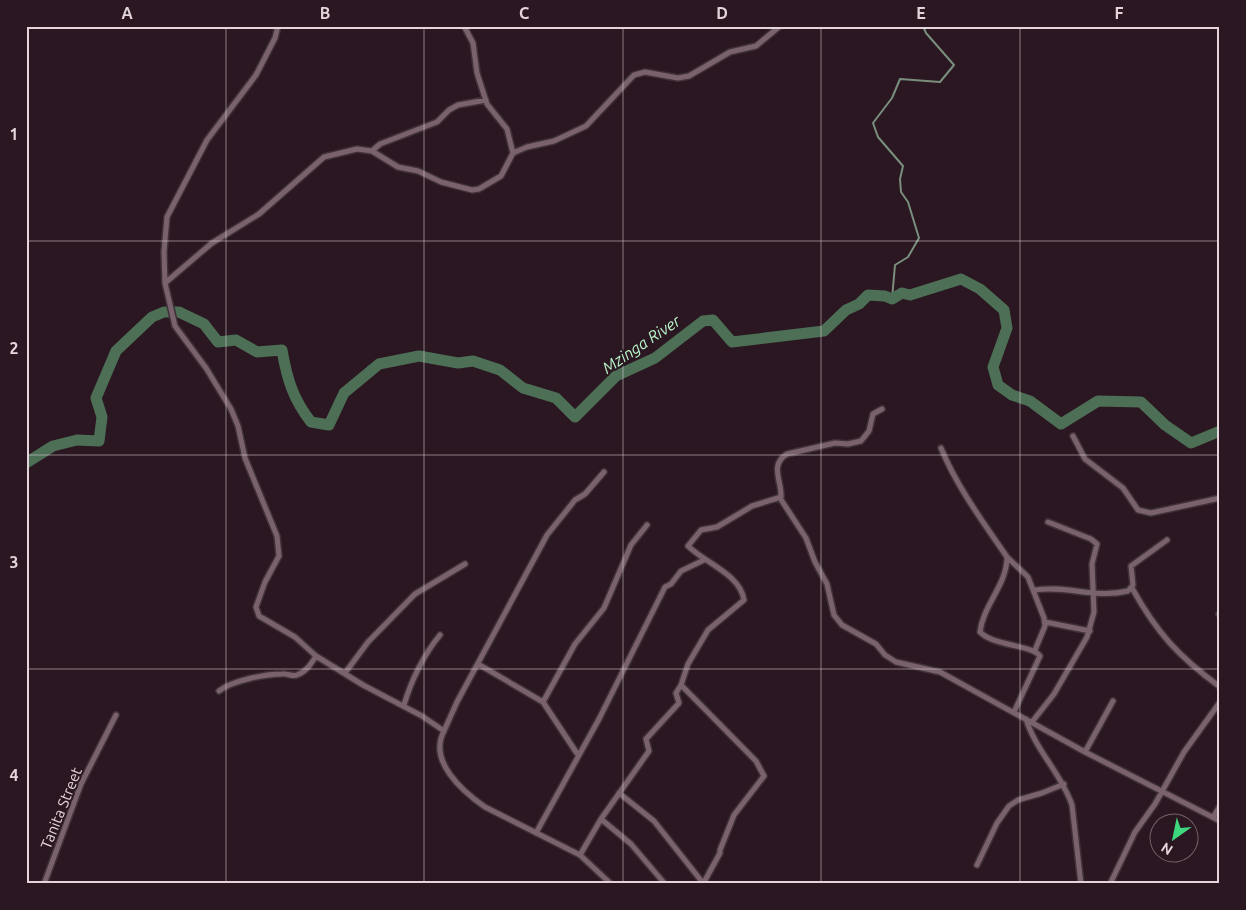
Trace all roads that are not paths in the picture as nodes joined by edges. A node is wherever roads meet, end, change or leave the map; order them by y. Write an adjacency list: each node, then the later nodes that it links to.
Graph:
1 (278, 26): 7 (street)
2 (464, 26): 4 (street)
3 (780, 26): 6 (street)
4 (486, 100): 5 (street); 6 (street)
5 (372, 151): 6 (street); 7 (street)
6 (513, 153)
7 (165, 283): 27 (street)
8 (882, 409): 12 (street)
9 (1073, 436): 13 (street)
10 (940, 448): 17 (street)
11 (604, 472): 28 (street)
12 (780, 498): 18 (street); 37 (street)
13 (1220, 498)
14 (1048, 522): 22 (street)
15 (647, 525): 34 (street)
16 (1167, 540): 20 (street)
17 (1007, 557): 21 (street); 26 (street)
18 (704, 560): 30 (street); 43 (street)
19 (465, 564): 29 (street)
20 (1132, 588): 22 (street); 31 (street)
21 (1035, 590): 22 (street); 23 (street)
22 (1094, 595): 24 (street)
23 (1045, 622): 24 (street); 26 (street)
24 (1090, 631): 40 (street)
25 (440, 635): 36 (street)
26 (1035, 650): 37 (street)
27 (316, 656): 29 (street); 32 (street)
28 (478, 664): 34 (street); 41 (street)
29 (345, 673): 36 (street)
30 (681, 685): 46 (street); 54 (street)
31 (1220, 687)
32 (219, 691)
33 (1113, 701): 42 (street)
34 (543, 702): 43 (street)
35 (1220, 702): 45 (street)
36 (404, 706): 41 (street)
37 (1014, 712): 39 (street)
38 (116, 715): 55 (street, Tanita Street)
39 (1026, 719): 40 (street); 44 (street)
40 (1032, 722): 42 (street)
41 (444, 731): 51 (street)
42 (1085, 752): 45 (street)
43 (578, 755): 51 (street)
44 (1064, 784): 53 (street); 58 (street)
45 (1162, 790): 48 (street); 59 (street)
46 (619, 793): 49 (street); 54 (street)
47 (1220, 806): 48 (street)
48 (1213, 817): 50 (street)
49 (601, 820): 52 (street); 57 (street)
50 (1220, 821)
51 (536, 833): 52 (street)
52 (580, 855): 56 (street)
53 (977, 865)
54 (703, 883)
55 (44, 884)
56 (611, 884)
57 (665, 884)
58 (1081, 884)
59 (1110, 884)

